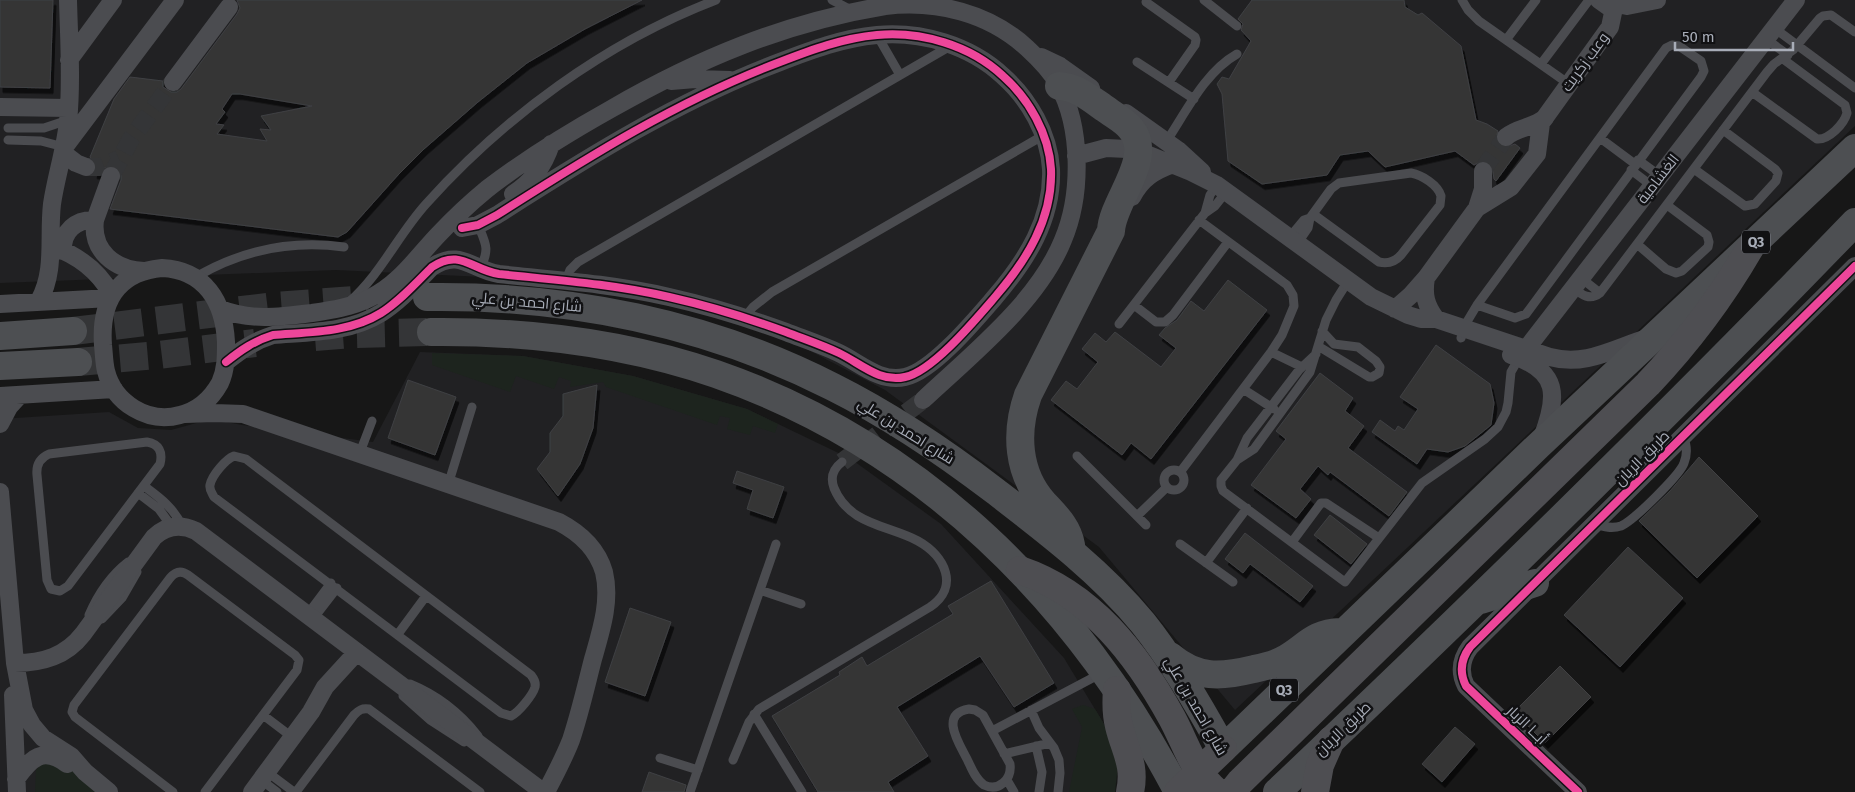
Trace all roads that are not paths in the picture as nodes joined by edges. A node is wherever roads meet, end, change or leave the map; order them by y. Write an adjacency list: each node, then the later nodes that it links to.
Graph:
1 (68, 0): 28 (street)
2 (113, 0): 28 (street)
3 (175, 0): 53 (street)
4 (716, 0): 93 (lane)
5 (832, 0): 17 (lane)
6 (1204, 0): 18 (lane)
7 (1462, 0): 22 (lane)
8 (1536, 0): 22 (lane)
9 (1590, 0): 30 (lane)
10 (1598, 0): 16 (street)
11 (1657, 0): 16 (street)
12 (1146, 2): 35 (lane)
13 (1791, 2): 20 (street, الغشامية)
14 (227, 5): 33 (street)
15 (957, 5): 17 (street); 25 (street)
16 (1616, 5): 36 (street, وعب زكريت)
17 (864, 8): 34 (street)
18 (1237, 26)
19 (1855, 32): 24 (lane)
20 (1770, 34): 24 (lane); 27 (lane); 62 (street, الغشامية)
21 (876, 35): 23 (street); 31 (lane); 32 (street)
22 (1506, 40): 30 (lane)
23 (952, 45): 31 (lane); 46 (street)
24 (1798, 45): 27 (lane); 38 (lane)
25 (1034, 54): 37 (street); 50 (street)
26 (1237, 54): 40 (lane)
27 (1785, 57): 39 (lane); 39 (lane)
28 (69, 60): 42 (street)
29 (1137, 62): 35 (lane)
30 (1541, 64): 36 (lane)
31 (900, 75): 83 (lane)
32 (733, 80): 34 (street); 70 (street)
33 (173, 82)
34 (657, 82): 51 (street)
35 (1169, 82): 40 (lane)
36 (1569, 84): 43 (street, وعب زكريت)
37 (1059, 86): 54 (main road); 55 (street)
38 (1855, 88)
39 (1752, 92): 45 (lane)
40 (1194, 99): 50 (lane)
41 (0, 107): 42 (street)
42 (68, 114): 44 (lane); 53 (street)
43 (1545, 118): 47 (street, وعب زكريت); 65 (street, وعب زكريت)
44 (8, 128)
45 (1723, 130): 59 (lane); 59 (lane)
46 (1044, 135): 96 (lane); 96 (street)
47 (1506, 137)
48 (1600, 138): 57 (lane); 57 (lane); 91 (lane)
49 (8, 140): 53 (lane)
50 (1166, 142): 63 (street)
51 (551, 144): 70 (street); 93 (street)
52 (1855, 148): 77 (main road, Q3)
53 (64, 150): 58 (street); 76 (street)
54 (1137, 151): 55 (street); 56 (street); 71 (main road)
55 (1076, 156): 119 (street)
56 (1173, 164): 63 (street); 71 (street)
57 (1635, 165): 62 (lane); 91 (lane)
58 (86, 166)
59 (1694, 169): 64 (lane)
60 (1484, 171): 65 (street, وعب زكريت)
61 (111, 176): 67 (street)
62 (1656, 181): 85 (street, الغشامية)
63 (1217, 186): 68 (lane); 72 (street)
64 (1667, 205): 74 (lane); 74 (lane)
65 (1477, 208): 82 (street, وعب زكريت)
66 (1311, 216): 66 (lane); 72 (lane)
67 (95, 220): 76 (street); 80 (street)
68 (1199, 220): 73 (lane); 90 (lane)
69 (1855, 222): 154 (main road, طريق الريان)
70 (470, 226): 79 (lane); 95 (street)
71 (1111, 231): 146 (main road)
72 (1293, 241): 84 (street)
73 (1228, 242): 90 (lane); 107 (lane)
74 (1637, 244): 85 (lane)
75 (344, 247): 81 (lane)
76 (57, 248): 86 (street); 88 (street)
77 (1750, 248): 104 (main road, Q3); 182 (highway)
78 (1855, 266): 150 (street, طريق الريان)
79 (480, 268): 83 (street); 95 (street)
80 (144, 271): 81 (street); 86 (street)
81 (196, 278): 92 (street)
82 (1426, 278): 94 (street, وعب زكريت); 97 (street)
83 (566, 280): 96 (street)
84 (1348, 281): 94 (street); 100 (lane)
85 (1577, 283): 108 (street, الغشامية)
86 (111, 297): 88 (street); 115 (street)
87 (427, 297): 146 (main road, شارع احمد بن علي)
88 (39, 301): 89 (street)
89 (0, 304)
90 (1134, 305): 98 (lane)
91 (1477, 305): 102 (lane)
92 (220, 309): 93 (street); 111 (street)
93 (340, 309): 95 (street)
94 (1395, 309): 97 (street)
95 (365, 317): 111 (street)
96 (744, 318)
97 (1428, 319): 102 (street)
98 (1119, 324)
99 (72, 331): 103 (main road)
100 (1322, 331): 105 (lane); 106 (lane)
101 (431, 332): 148 (main road)
102 (1462, 333): 108 (street)
103 (0, 336)
104 (1656, 336): 108 (street); 127 (main road, Q3)
105 (1346, 346): 109 (lane); 109 (lane)
106 (1317, 350): 109 (lane); 113 (lane); 122 (lane)
107 (1271, 352): 113 (lane); 116 (lane)
108 (1523, 353): 127 (street); 142 (lane)
109 (1338, 357)
110 (78, 362): 112 (main road)
111 (226, 362): 114 (street)
112 (0, 366)
113 (1302, 367): 121 (lane)
114 (219, 384): 123 (street); 124 (street)
115 (114, 389): 117 (street); 123 (street)
116 (1243, 389): 121 (lane); 132 (lane)
117 (20, 395): 118 (street); 126 (street)
118 (0, 396)
119 (923, 400)
120 (472, 407): 133 (lane)
121 (1271, 407): 122 (lane); 130 (lane)
122 (1280, 413): 130 (lane)
123 (185, 414): 124 (street)
124 (243, 414): 128 (street)
125 (372, 420): 128 (lane)
126 (0, 424)
127 (1538, 446): 157 (main road, Q3)
128 (359, 454): 133 (street)
129 (1077, 456): 138 (lane)
130 (1237, 460): 137 (lane)
131 (842, 462): 165 (lane)
132 (1181, 471): 134 (lane); 134 (lane)
133 (448, 485): 189 (street)
134 (1167, 486): 138 (lane)
135 (141, 489): 135 (lane); 140 (lane)
136 (0, 492): 141 (street)
137 (1247, 508): 143 (lane); 147 (lane)
138 (1137, 516): 139 (lane)
139 (1146, 525)
140 (177, 527): 156 (street); 161 (street)
141 (2, 533): 161 (street)
142 (1379, 538): 143 (lane); 143 (lane)
143 (1292, 542)
144 (776, 544): 152 (lane)
145 (1180, 544): 147 (lane)
146 (1072, 553): 159 (main road, شارع احمد بن علي)
147 (1206, 562): 149 (lane)
148 (1020, 570): 163 (main road); 178 (highway)
149 (1232, 582)
150 (1535, 583): 154 (main road); 162 (street, طريق الريان)
151 (334, 586): 153 (lane); 156 (lane); 158 (lane)
152 (760, 590): 155 (lane); 176 (lane)
153 (426, 596): 158 (lane); 158 (lane)
154 (1475, 602): 169 (main road, طريق الريان)
155 (801, 604)
156 (310, 617): 160 (street)
157 (1345, 632): 159 (main road); 172 (main road, Q3)
158 (398, 634)
159 (1163, 650): 172 (main road, شارع احمد بن علي)
160 (357, 652): 168 (street); 189 (street)
161 (15, 662): 177 (street); 181 (street)
162 (1462, 676): 199 (street, أبــا الزبار)
163 (1111, 681): 164 (lane); 195 (highway); 196 (main road)
164 (1031, 710): 167 (lane); 170 (lane)
165 (754, 714): 175 (lane); 191 (lane)
166 (263, 715): 168 (lane); 184 (lane); 185 (lane)
167 (992, 731): 173 (lane); 179 (lane)
168 (292, 737): 180 (street)
169 (1331, 740): 197 (main road, طريق الريان); 198 (highway)
170 (1050, 743): 171 (lane); 194 (lane)
171 (1036, 746): 173 (lane); 193 (lane)
172 (1223, 749): 178 (highway, Q3); 182 (highway, شارع احمد بن علي)
173 (1004, 754): 179 (lane)
174 (660, 758): 176 (lane)
175 (733, 760)
176 (698, 770): 190 (lane)
177 (85, 772): 181 (street); 183 (street)
178 (1199, 772): 182 (highway); 196 (highway, Q3)
179 (1007, 780): 192 (lane)
180 (256, 784): 186 (lane); 187 (lane)
181 (17, 785)
182 (1231, 790)
183 (109, 792)
184 (173, 792)
185 (205, 792)
186 (277, 792)
187 (295, 792): 188 (lane)
188 (480, 792)
189 (545, 792)
190 (690, 792)
191 (802, 792)
192 (1014, 792)
193 (1039, 792)
194 (1058, 792)
195 (1130, 792)
196 (1178, 792)
197 (1277, 792)
198 (1315, 792)
199 (1578, 792)

